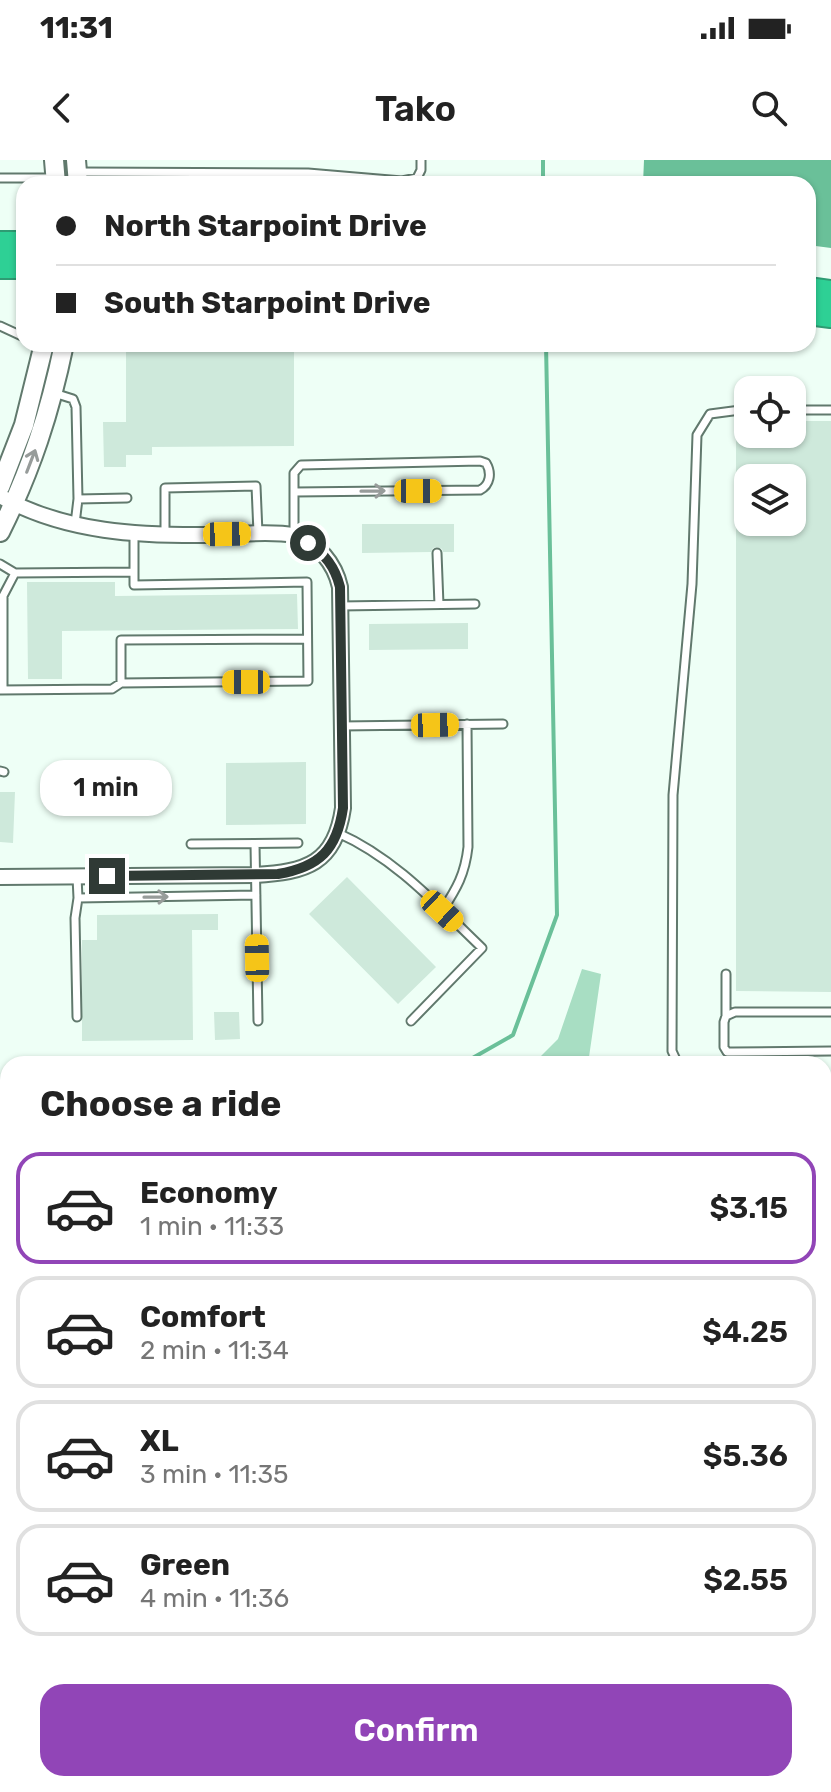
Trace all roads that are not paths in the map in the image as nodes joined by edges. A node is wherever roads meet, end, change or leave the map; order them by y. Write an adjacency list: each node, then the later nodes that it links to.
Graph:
1 (77, 172): 4 (lane)
2 (55, 174): 3 (lane)
3 (28, 176)
4 (343, 176)
5 (40, 352): 11 (street)
6 (62, 352): 7 (street)
7 (54, 393): 14 (lane); 15 (street, one-way to 7)
8 (806, 410): 9 (lane)
9 (831, 410)
10 (734, 411): 52 (lane)
11 (0, 487)
12 (295, 492): 12 (lane, one-way to 12); 21 (lane)
13 (127, 498): 14 (lane)
14 (78, 499): 16 (lane)
15 (7, 500): 16 (street); 17 (street)
16 (75, 524): 18 (street)
17 (0, 532)
18 (134, 534): 20 (street); 24 (lane)
19 (258, 534): 20 (street); 20 (lane); 21 (street)
20 (165, 535)
21 (294, 535): 28 (street)
22 (437, 553): 27 (lane)
23 (0, 564): 25 (lane)
24 (134, 572): 25 (lane); 29 (lane)
25 (15, 573): 31 (lane)
26 (475, 604): 27 (lane)
27 (439, 605): 28 (lane)
28 (340, 606): 34 (street)
29 (307, 639): 30 (lane); 30 (lane)
30 (121, 683): 31 (lane)
31 (2, 690)
32 (467, 724): 33 (lane); 34 (lane); 44 (lane)
33 (503, 724)
34 (341, 726): 35 (street)
35 (338, 833): 39 (street); 44 (lane)
36 (298, 843): 38 (lane)
37 (191, 844): 38 (lane)
38 (255, 844): 39 (lane)
39 (255, 875): 41 (street); 42 (lane)
40 (0, 877): 41 (street)
41 (77, 877): 43 (lane)
42 (256, 895): 43 (lane, one-way to 42); 49 (lane)
43 (78, 898): 48 (lane)
44 (442, 911): 50 (lane)
45 (726, 974): 47 (lane)
46 (831, 1012): 47 (lane)
47 (726, 1016): 51 (lane)
48 (77, 1017)
49 (258, 1021)
50 (411, 1021)
51 (831, 1051)
52 (674, 1056)

